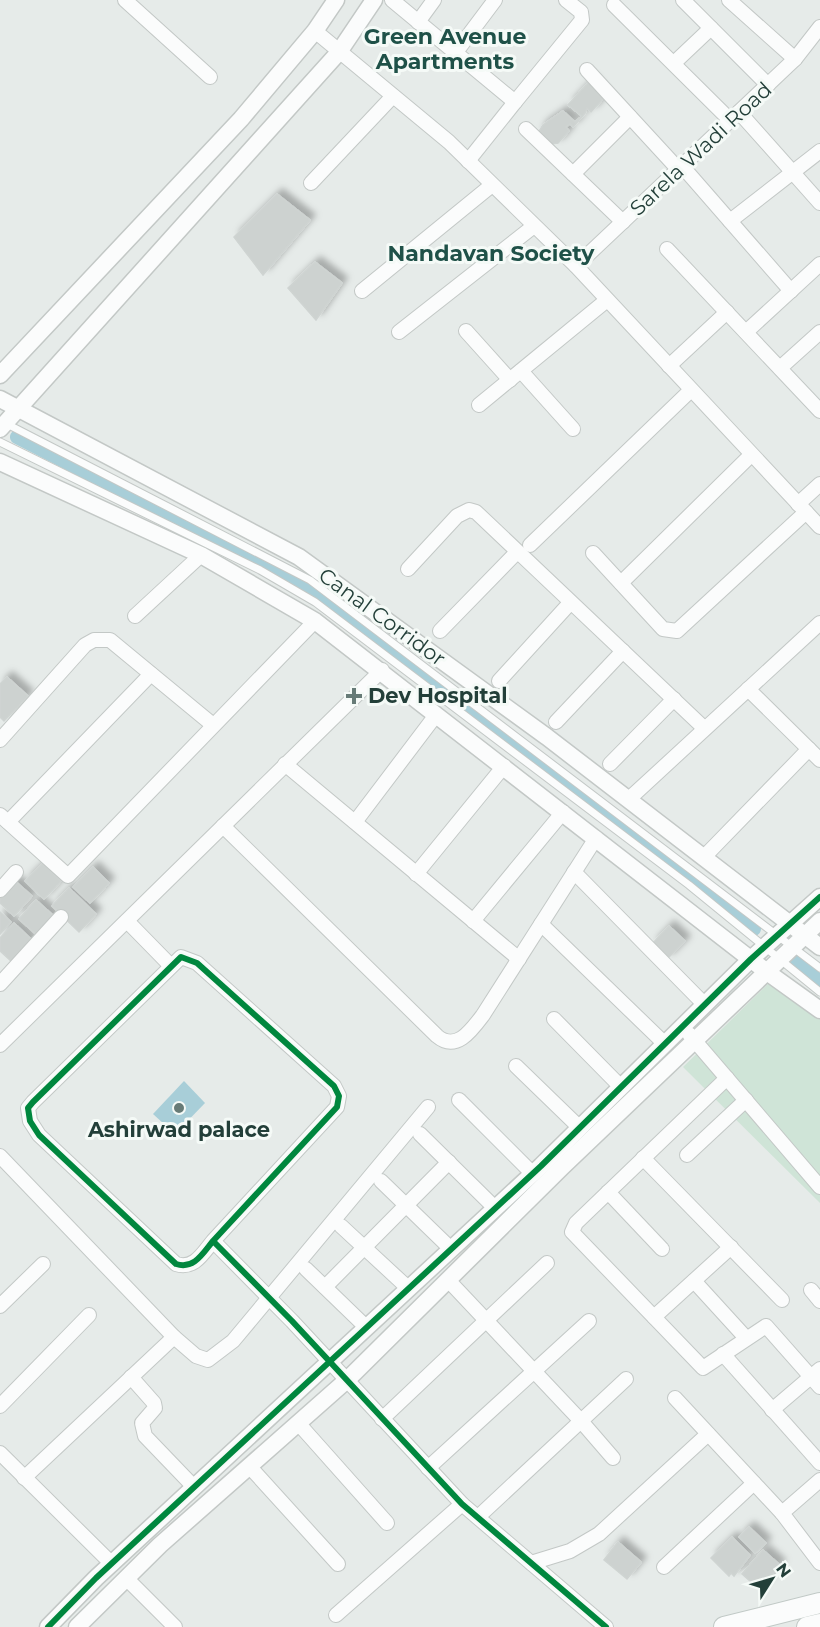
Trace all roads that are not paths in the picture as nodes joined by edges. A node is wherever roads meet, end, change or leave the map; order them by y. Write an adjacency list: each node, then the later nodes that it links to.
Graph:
1 (125, 0): 20 (street)
2 (336, 0): 14 (street)
3 (374, 0): 15 (street)
4 (392, 0): 11 (street)
5 (434, 0): 11 (street)
6 (495, 0): 16 (street)
7 (566, 0): 23 (street)
8 (683, 0): 13 (street)
9 (729, 0): 17 (street)
10 (614, 5): 18 (street)
11 (418, 22): 16 (street)
12 (820, 27): 17 (street, Sarela Wadi Road)
13 (711, 28): 18 (street); 21 (street)
14 (315, 31): 15 (street); 51 (street)
15 (339, 52): 22 (street); 56 (street)
16 (456, 52): 23 (street)
17 (795, 59): 21 (street, Sarela Wadi Road)
18 (674, 63): 24 (street)
19 (587, 70): 25 (street)
20 (210, 77)
21 (768, 85): 24 (street, Sarela Wadi Road)
22 (393, 96): 28 (street); 32 (street)
23 (515, 102): 28 (street)
24 (734, 116): 29 (street, Sarela Wadi Road); 30 (street)
25 (630, 117): 29 (street); 31 (street)
26 (526, 129): 31 (street)
27 (818, 155): 30 (street)
28 (468, 161): 33 (street)
29 (680, 168): 35 (street); 36 (street, Sarela Wadi Road)
30 (794, 173): 34 (street); 35 (street)
31 (573, 174): 36 (street)
32 (311, 183)
33 (492, 185): 37 (street); 41 (street)
34 (820, 203)
35 (730, 221): 42 (street)
36 (623, 222): 40 (street, Sarela Wadi Road)
37 (534, 226): 40 (street); 46 (street)
38 (667, 249): 44 (street)
39 (820, 264): 42 (street)
40 (576, 266): 43 (street)
41 (362, 291)
42 (791, 291): 47 (street)
43 (607, 300): 49 (street); 52 (street)
44 (727, 312): 47 (street); 49 (street)
45 (466, 331): 52 (street)
46 (399, 332)
47 (746, 332): 50 (street)
48 (820, 332): 50 (street)
49 (669, 366): 53 (street)
50 (780, 368): 57 (street)
51 (0, 375)
52 (515, 375): 55 (street); 59 (street)
53 (691, 390): 61 (street); 66 (street)
54 (0, 399): 56 (street, Canal Corridor)
55 (479, 405)
56 (17, 408): 58 (street); 93 (street, Canal Corridor)
57 (820, 411)
58 (2, 424): 112 (lane)
59 (573, 429)
60 (0, 442): 112 (lane)
61 (751, 455): 64 (street); 71 (street)
62 (0, 462): 69 (street)
63 (820, 484): 64 (street)
64 (802, 508): 65 (street); 71 (street)
65 (820, 527)
66 (531, 545)
67 (517, 552): 70 (street); 72 (street); 76 (street)
68 (593, 553): 71 (street)
69 (201, 555): 73 (street); 74 (street)
70 (408, 569)
71 (621, 583)
72 (570, 603): 77 (street); 80 (street)
73 (135, 616)
74 (315, 621): 78 (street); 85 (street)
75 (820, 623): 81 (street)
76 (440, 631)
77 (623, 651): 82 (street); 84 (street)
78 (382, 670): 83 (street); 90 (street)
79 (151, 674): 85 (street); 87 (street); 95 (street)
80 (499, 681)
81 (748, 689): 86 (street); 88 (street)
82 (674, 699): 86 (street); 91 (street)
83 (436, 715): 92 (street); 96 (street)
84 (556, 722)
85 (213, 725): 95 (street)
86 (704, 728): 93 (street)
87 (0, 740)
88 (809, 749): 89 (street); 99 (street)
89 (820, 760)
90 (285, 764): 96 (street); 97 (street)
91 (610, 764)
92 (504, 766): 94 (street); 102 (street)
93 (630, 798): 99 (street, Canal Corridor)
94 (563, 812): 98 (street); 107 (street)
95 (4, 819)
96 (355, 822): 102 (street)
97 (223, 826): 106 (street); 115 (street)
98 (596, 838): 101 (street); 116 (street)
99 (704, 857): 109 (street, Canal Corridor)
100 (16, 872): 103 (street)
101 (574, 872): 110 (street); 123 (street)
102 (417, 874): 107 (street)
103 (0, 890)
104 (820, 897): 109 (street)
105 (61, 917): 121 (street)
106 (127, 921): 118 (street); 129 (street)
107 (473, 921): 115 (street)
108 (820, 921): 111 (street)
109 (790, 922): 111 (street, Canal Corridor); 112 (street)
110 (541, 924): 115 (street); 128 (street)
111 (806, 934): 113 (street, Canal Corridor); 114 (street)
112 (770, 941): 114 (lane); 116 (street); 117 (lane)
113 (820, 947)
114 (794, 948): 117 (street); 119 (lane)
115 (519, 959)
116 (751, 959): 120 (street); 123 (street)
117 (780, 960): 120 (street); 122 (lane)
118 (170, 965): 149 (street); 149 (street)
119 (820, 968)
120 (767, 972): 124 (street); 127 (street)
121 (0, 984)
122 (820, 992)
123 (705, 1005): 126 (street)
124 (820, 1010)
125 (554, 1019): 132 (street)
126 (682, 1026): 127 (street); 128 (street)
127 (696, 1041): 131 (street); 157 (street)
128 (665, 1044): 132 (street)
129 (0, 1045)
130 (516, 1066): 136 (street)
131 (727, 1078): 134 (street); 140 (street)
132 (621, 1087): 136 (street)
133 (459, 1100): 142 (street)
134 (746, 1100): 138 (street); 144 (street)
135 (428, 1107): 161 (street)
136 (580, 1128): 142 (street)
137 (420, 1134): 141 (street)
138 (687, 1155)
139 (0, 1156): 169 (street)
140 (643, 1158): 145 (street); 151 (street)
141 (449, 1162): 146 (street); 147 (street)
142 (533, 1174): 147 (street)
143 (381, 1181): 146 (street)
144 (820, 1187)
145 (608, 1192): 153 (street); 165 (street)
146 (407, 1205): 150 (street); 152 (street)
147 (494, 1207): 152 (street)
148 (341, 1226): 150 (street)
149 (213, 1241): 161 (street)
150 (364, 1247): 159 (street); 160 (street)
151 (731, 1247): 158 (street); 162 (street)
152 (450, 1248): 160 (street)
153 (662, 1250)
154 (547, 1263): 166 (street)
155 (43, 1264): 163 (street)
156 (306, 1269): 159 (street)
157 (448, 1280): 166 (street); 177 (street)
158 (694, 1281): 165 (street); 170 (street)
159 (325, 1287): 168 (street)
160 (408, 1288): 168 (street)
161 (269, 1297): 169 (street); 172 (street)
162 (782, 1300)
163 (0, 1306)
164 (89, 1315): 179 (street)
165 (654, 1317): 171 (street)
166 (486, 1320): 173 (street); 181 (street)
167 (589, 1321): 173 (street)
168 (366, 1327): 172 (street)
169 (174, 1337): 174 (street)
170 (746, 1338): 171 (street); 175 (street)
171 (723, 1354): 180 (street)
172 (330, 1360): 177 (street); 193 (street)
173 (534, 1371): 182 (street); 189 (street)
174 (131, 1377): 190 (street); 193 (street)
175 (817, 1378): 180 (street)
176 (626, 1379): 182 (street)
177 (347, 1380): 181 (street); 183 (street)
178 (675, 1398): 184 (street)
179 (0, 1406)
180 (772, 1410): 187 (street)
181 (382, 1419): 189 (street)
182 (581, 1421): 186 (street); 196 (street)
183 (298, 1423): 188 (street); 197 (street)
184 (708, 1434): 192 (street); 199 (street)
185 (0, 1453): 190 (street)
186 (613, 1458)
187 (820, 1463)
188 (249, 1466): 201 (street); 203 (street)
189 (428, 1468): 194 (street)
190 (24, 1478): 198 (street)
191 (820, 1480): 195 (street)
192 (754, 1483): 195 (street); 202 (street)
193 (194, 1487): 198 (street)
194 (462, 1504): 196 (street); 205 (street)
195 (782, 1513): 200 (street)
196 (478, 1517): 199 (street)
197 (387, 1523)
198 (112, 1563): 207 (street)
199 (531, 1563): 210 (street)
200 (820, 1563)
201 (338, 1564)
202 (664, 1567)
203 (126, 1578): 208 (street); 209 (street)
204 (820, 1603): 211 (main road)
205 (336, 1615)
206 (820, 1624): 212 (main road)
207 (48, 1627)
208 (76, 1627)
209 (175, 1627)
210 (606, 1627)
211 (724, 1627)
212 (807, 1627)

